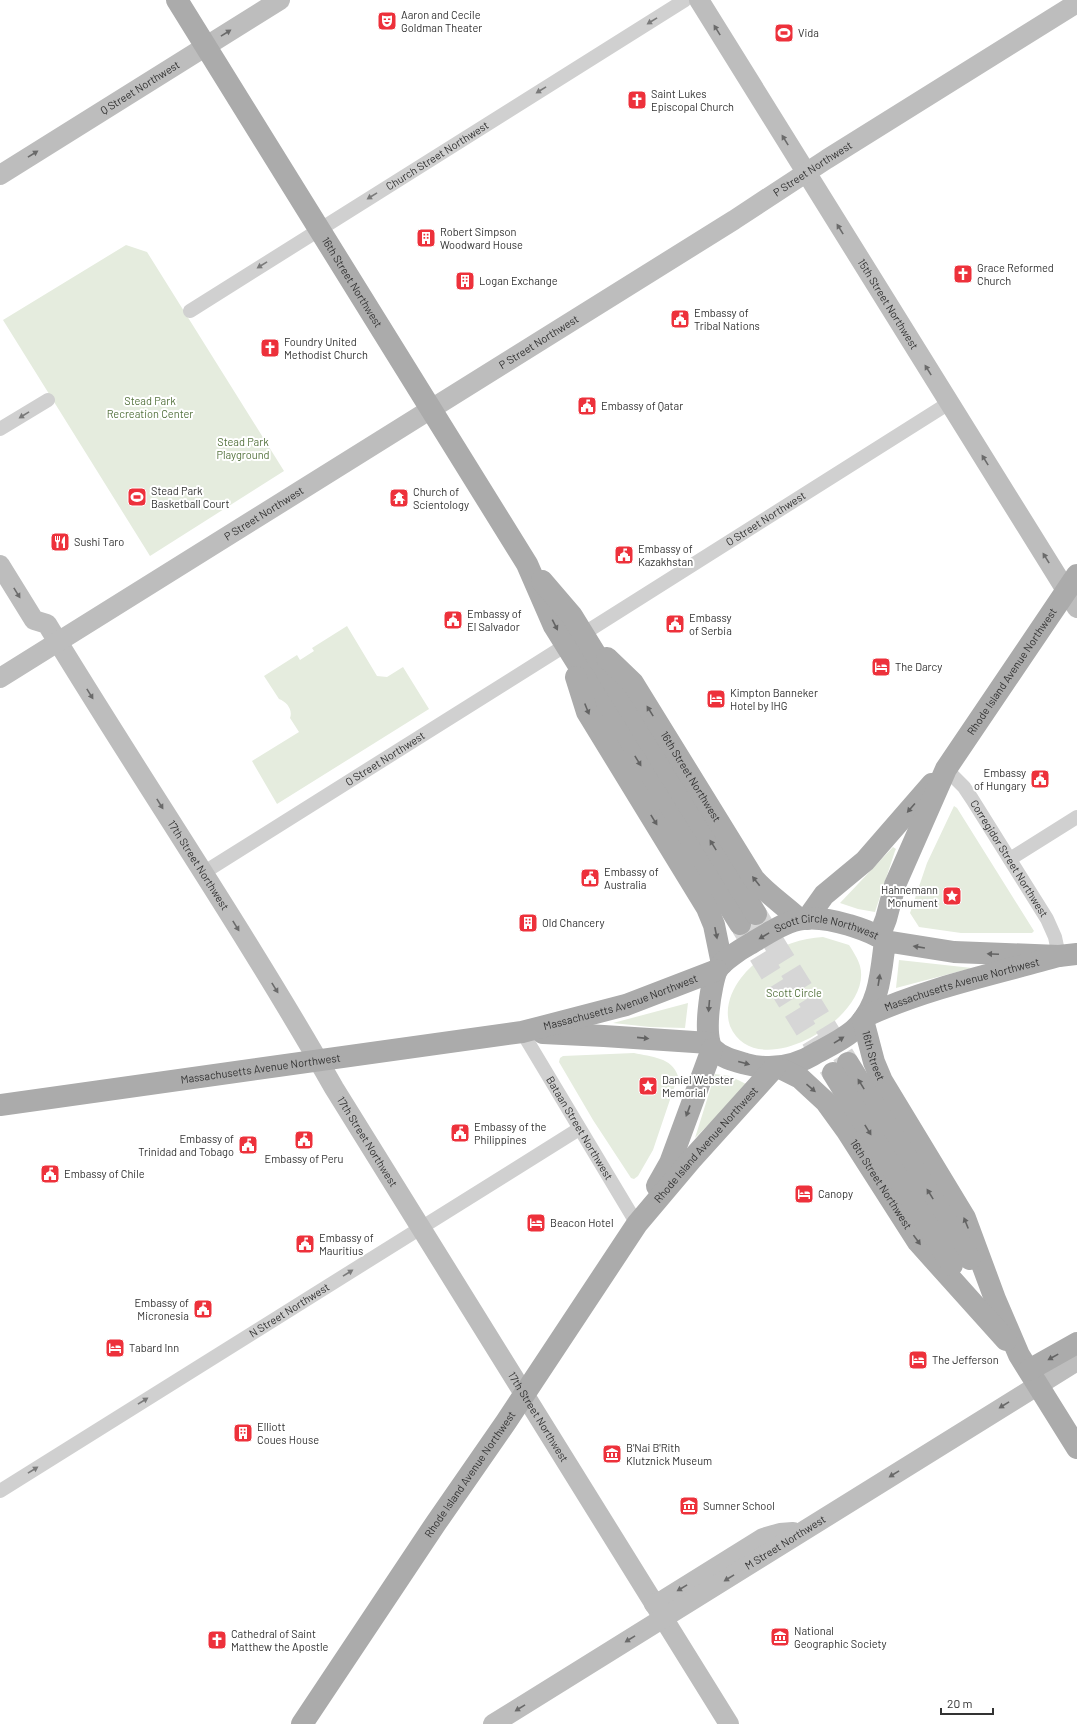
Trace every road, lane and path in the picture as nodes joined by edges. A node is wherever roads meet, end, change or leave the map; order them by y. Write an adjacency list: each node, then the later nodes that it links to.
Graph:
1 (177, 0): 6 (main road, 16th Street Northwest)
2 (280, 0): 6 (main road, Q Street Northwest, one-way to 2)
3 (685, 0): 9 (street, Church Street Northwest, one-way to 9)
4 (699, 0): 7 (main road, 15th Street Northwest, one-way to 4)
5 (1077, 3): 7 (main road, P Street Northwest)
6 (206, 46): 8 (main road, Q Street Northwest, one-way to 6); 9 (main road, 16th Street Northwest)
7 (806, 173): 12 (main road, 15th Street Northwest, one-way to 7); 13 (main road, P Street Northwest)
8 (0, 175)
9 (319, 229): 10 (street, Church Street Northwest, one-way to 10); 13 (main road, 16th Street Northwest)
10 (190, 311)
11 (48, 400): 14 (street, one-way to 14)
12 (949, 403): 16 (main road, 15th Street Northwest, one-way to 12); 17 (street, O Street Northwest)
13 (431, 409): 17 (main road, 16th Street Northwest); 18 (main road, P Street Northwest)
14 (0, 429)
15 (0, 565): 18 (main road, 17th Street Northwest, one-way to 18)
16 (1073, 591): 20 (main road, Rhode Island Avenue Northwest)
17 (574, 640): 23 (street, O Street Northwest); 24 (main road, 16th Street Northwest); 25 (main road, 16th Street Northwest, one-way to 17); 28 (main road, 16th Street Northwest, one-way to 28)
18 (58, 642): 19 (main road, P Street Northwest); 23 (main road, 17th Street Northwest, one-way to 23)
19 (0, 678)
20 (946, 769): 22 (street, Corregidor Street Northwest); 25 (main road, Rhode Island Avenue Northwest, one-way to 25); 26 (main road, Rhode Island Avenue Northwest)
21 (1077, 817): 22 (street)
22 (1010, 859): 27 (street, Corregidor Street Northwest)
23 (203, 872): 32 (main road, 17th Street Northwest, one-way to 32)
24 (748, 919)
25 (803, 919): 26 (main road, Scott Circle Northwest); 28 (main road, Scott Circle Northwest, one-way to 28)
26 (882, 939): 27 (main road, Massachusetts Avenue Northwest, one-way to 26); 29 (main road, Scott Circle Northwest, one-way to 26)
27 (1068, 955): 29 (main road, Massachusetts Avenue Northwest)
28 (720, 967): 30 (main road, Massachusetts Avenue Northwest); 31 (main road, one-way to 31)
29 (865, 1018): 33 (main road, Scott Circle Northwest, one-way to 29); 35 (main road, 16th Street)
30 (522, 1032): 31 (main road, Massachusetts Avenue Northwest, one-way to 31); 32 (main road, Massachusetts Avenue Northwest); 37 (street, Bataan Street Northwest)
31 (711, 1046): 33 (main road, Scott Circle Northwest, one-way to 33); 38 (main road, Rhode Island Avenue Northwest, one-way to 38)
32 (319, 1061): 36 (main road, Massachusetts Avenue Northwest); 39 (main road, 17th Street Northwest)
33 (777, 1067): 38 (main road, Rhode Island Avenue Northwest); 40 (main road, 16th Street Northwest, one-way to 40)
34 (841, 1068): 40 (main road, 16th Street Northwest)
35 (887, 1091): 40 (main road, 16th Street Northwest, one-way to 35)
36 (0, 1105)
37 (579, 1129): 38 (street, Bataan Street Northwest); 39 (street, N Street Northwest)
38 (637, 1224): 44 (main road, Rhode Island Avenue Northwest)
39 (421, 1228): 44 (main road, 17th Street Northwest); 46 (street, N Street Northwest, one-way to 39)
40 (987, 1304): 43 (main road, 16th Street Northwest)
41 (1077, 1343): 43 (main road, one-way to 43)
42 (1077, 1361): 43 (main road, M Street Northwest)
43 (1028, 1370): 45 (main road, 16th Street Northwest); 47 (main road, M Street Northwest, one-way to 47)
44 (524, 1394): 47 (main road, 17th Street Northwest); 48 (main road, Rhode Island Avenue Northwest)
45 (1077, 1448)
46 (0, 1491)
47 (658, 1611): 49 (main road, M Street Northwest, one-way to 49); 50 (main road, 17th Street Northwest)
48 (302, 1724)
49 (493, 1724)
50 (729, 1724)

